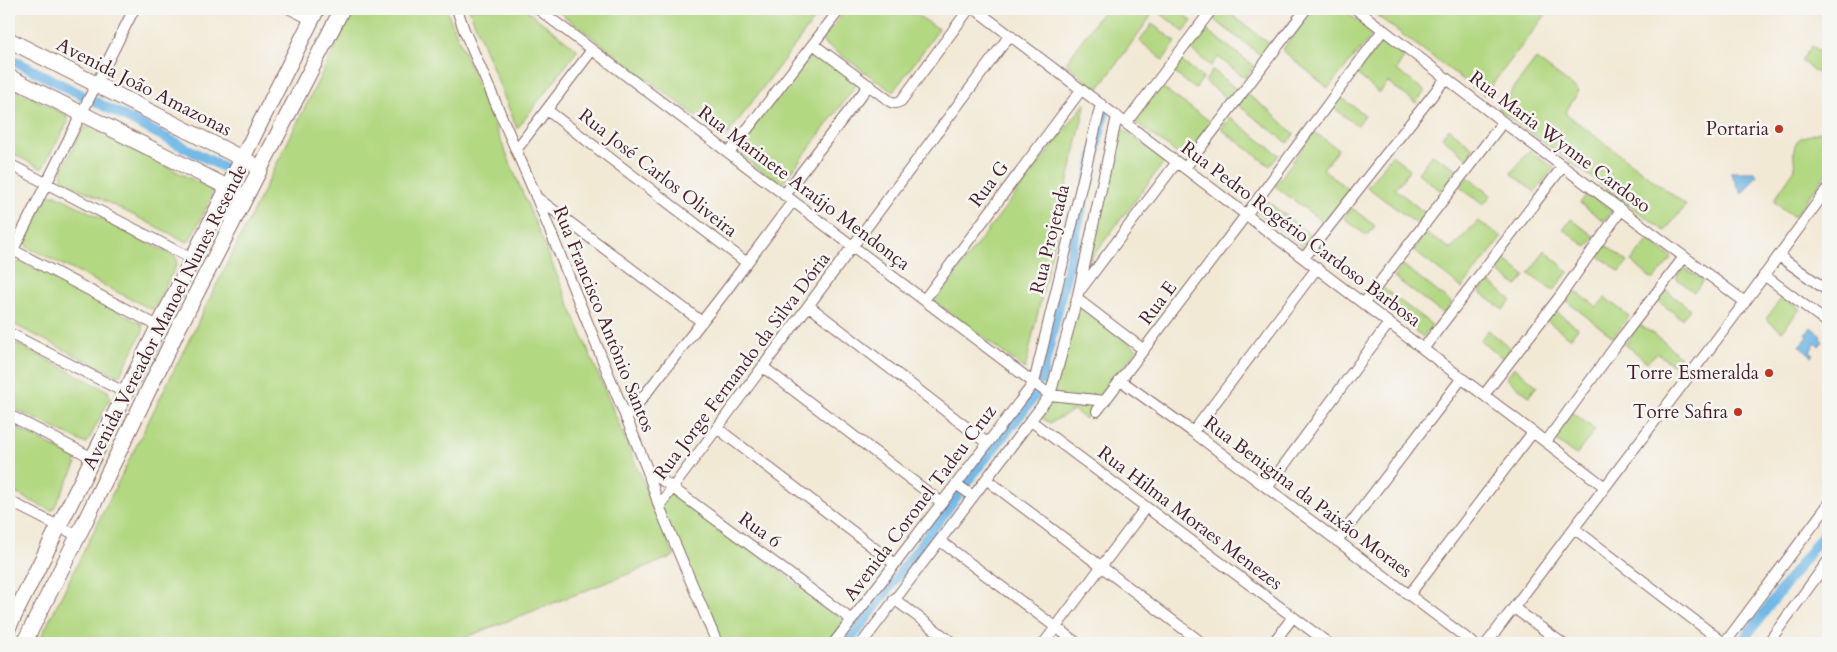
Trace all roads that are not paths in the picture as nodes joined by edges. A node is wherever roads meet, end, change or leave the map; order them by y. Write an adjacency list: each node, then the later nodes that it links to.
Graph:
1 (134, 9): 20 (street)
2 (290, 9): 12 (street)
3 (342, 9): 35 (street, Avenida Vereador Manoel Nunes Resende)
4 (457, 9): 29 (street, Rua Francisco Antônio Santos)
5 (538, 9): 17 (street, Rua Marinete Araújo Mendonça)
6 (840, 9): 16 (street)
7 (969, 9): 21 (street)
8 (975, 9): 14 (street, Rua Pedro Rogério Cardoso Barbosa)
9 (1212, 9): 28 (street)
10 (1306, 9): 36 (street)
11 (1356, 9): 13 (street, Rua Maria Wynne Cardoso)
12 (314, 14): 31 (street, Avenida Vereador Manoel Nunes Resende)
13 (1383, 30): 19 (street, Rua Maria Wynne Cardoso); 45 (street, Rua E)
14 (1010, 35): 22 (street, Rua Pedro Rogério Cardoso Barbosa); 46 (street, Rua Jorge Fernando da Silva Dória)
15 (9, 40): 20 (street, Avenida João Amazonas)
16 (813, 44): 21 (street); 30 (street)
17 (592, 50): 24 (street); 30 (street, Rua Marinete Araújo Mendonça)
18 (9, 77): 25 (street)
19 (1446, 78): 27 (street, Rua Maria Wynne Cardoso); 50 (street)
20 (95, 85): 25 (street); 31 (street, Avenida João Amazonas)
21 (869, 85): 40 (street)
22 (1082, 90): 23 (street, Rua Pedro Rogério Cardoso Barbosa); 57 (street, Rua G)
23 (1101, 104): 26 (street, Rua Pedro Rogério Cardoso Barbosa); 71 (street, Rua Projetada)
24 (547, 110): 29 (street); 52 (street, Rua José Carlos Oliveira)
25 (81, 114): 37 (street); 38 (street)
26 (1117, 116): 28 (street, Rua Pedro Rogério Cardoso Barbosa); 56 (street, Rua Projetada)
27 (1503, 122): 34 (street, Rua Maria Wynne Cardoso); 59 (street)
28 (1126, 123): 32 (street, Rua Pedro Rogério Cardoso Barbosa)
29 (516, 150): 41 (street, Rua Francisco Antônio Santos)
30 (729, 153): 40 (street, Rua Marinete Araújo Mendonça)
31 (242, 159): 35 (street, Avenida João Amazonas); 38 (street, Avenida Vereador Manoel Nunes Resende)
32 (1176, 162): 36 (street, Rua Pedro Rogério Cardoso Barbosa); 56 (street)
33 (9, 164): 37 (street)
34 (1563, 166): 44 (street, Rua Maria Wynne Cardoso); 66 (street)
35 (261, 168): 42 (street, Avenida Vereador Manoel Nunes Resende)
36 (1185, 168): 45 (street, Rua Pedro Rogério Cardoso Barbosa)
37 (46, 183): 47 (street); 51 (street)
38 (228, 188): 42 (street); 51 (street, Avenida Vereador Manoel Nunes Resende)
39 (1828, 188): 48 (street)
40 (784, 195): 43 (street, Rua Marinete Araújo Mendonça)
41 (536, 196): 61 (street); 78 (street, Rua Francisco Antônio Santos)
42 (247, 197): 100 (street, Avenida Vereador Manoel Nunes Resende)
43 (793, 201): 46 (street, Rua Marinete Araújo Mendonça); 52 (street)
44 (1621, 210): 49 (street, Rua Maria Wynne Cardoso); 74 (street)
45 (1246, 215): 50 (street, Rua Pedro Rogério Cardoso Barbosa); 67 (street, Rua E)
46 (853, 247): 57 (street, Rua Marinete Araújo Mendonça); 60 (street, Rua Jorge Fernando da Silva Dória)
47 (10, 252): 64 (street)
48 (1779, 256): 54 (street); 55 (street)
49 (1684, 257): 58 (street, Rua Maria Wynne Cardoso); 83 (street)
50 (1304, 258): 53 (street, Rua Pedro Rogério Cardoso Barbosa)
51 (192, 259): 64 (street, Avenida Vereador Manoel Nunes Resende)
52 (747, 263): 61 (street)
53 (1317, 268): 59 (street, Rua Pedro Rogério Cardoso Barbosa); 81 (street)
54 (1764, 275): 58 (street); 63 (street)
55 (1828, 291)
56 (1077, 296): 67 (street); 73 (street, Rua Projetada)
57 (924, 300): 71 (street, Rua Marinete Araújo Mendonça)
58 (1746, 302): 89 (street)
59 (1364, 303): 62 (street, Rua Pedro Rogério Cardoso Barbosa)
60 (808, 306): 68 (street, Rua Jorge Fernando da Silva Dória); 84 (street)
61 (702, 322): 78 (street)
62 (1389, 323): 66 (street, Rua Pedro Rogério Cardoso Barbosa); 91 (street)
63 (1828, 323)
64 (158, 326): 72 (street, Avenida Vereador Manoel Nunes Resende)
65 (9, 333): 72 (street)
66 (1423, 349): 69 (street, Rua Pedro Rogério Cardoso Barbosa)
67 (1144, 350): 70 (street, Rua E)
68 (763, 367): 80 (street, Rua Jorge Fernando da Silva Dória); 94 (street)
69 (1462, 378): 74 (street, Rua Pedro Rogério Cardoso Barbosa); 102 (street)
70 (1120, 380): 75 (street, Rua E); 81 (street, Rua Benigina da Paixão Moraes)
71 (1034, 383): 73 (street, Rua Marinete Araújo Mendonça); 84 (street, Avenida Coronel Tadeu Cruz)
72 (124, 392): 85 (street, Avenida Vereador Manoel Nunes Resende)
73 (1050, 395): 75 (street); 79 (street, Avenida Coronel Tadeu Cruz)
74 (1484, 395): 82 (street, Rua Pedro Rogério Cardoso Barbosa)
75 (1105, 401): 76 (street, Rua E)
76 (1097, 411)
77 (9, 415): 85 (street)
78 (626, 419): 86 (street, Rua Francisco Antônio Santos)
79 (1031, 421): 87 (street, Avenida Coronel Tadeu Cruz); 97 (street, Rua Hilma Moraes Menezes)
80 (717, 428): 90 (street, Rua Jorge Fernando da Silva Dória); 104 (street)
81 (1193, 432): 91 (street, Rua Benigina da Paixão Moraes)
82 (1532, 432): 83 (street, Rua Pedro Rogério Cardoso Barbosa); 106 (street)
83 (1546, 442): 89 (street, Rua Pedro Rogério Cardoso Barbosa)
84 (987, 443): 88 (street, Avenida Coronel Tadeu Cruz)
85 (92, 458): 98 (street, Avenida Vereador Manoel Nunes Resende)
86 (646, 469): 90 (street, Rua 6); 96 (street, Rua Francisco Antônio Santos)
87 (986, 479): 92 (street, Avenida Coronel Tadeu Cruz); 105 (street)
88 (956, 484): 92 (street); 94 (street, Avenida Coronel Tadeu Cruz)
89 (1605, 487): 99 (street)
90 (673, 488): 96 (street, Rua Jorge Fernando da Silva Dória); 110 (street, Rua 6)
91 (1267, 488): 102 (street, Rua Benigina da Paixão Moraes)
92 (973, 496): 101 (street, Avenida Coronel Tadeu Cruz)
93 (9, 501): 98 (street)
94 (942, 503): 104 (street, Avenida Coronel Tadeu Cruz)
95 (1828, 505): 126 (street)
96 (659, 506): 114 (street, Rua Francisco Antônio Santos)
97 (1146, 507): 105 (street); 109 (street, Rua Hilma Moraes Menezes)
98 (58, 526): 100 (street); 111 (street, Avenida Vereador Manoel Nunes Resende)
99 (1575, 529): 108 (street); 126 (street)
100 (78, 536): 113 (street, Avenida Vereador Manoel Nunes Resende)
101 (940, 541): 107 (street, Avenida Coronel Tadeu Cruz); 112 (street)
102 (1337, 541): 106 (street, Rua Benigina da Paixão Moraes)
103 (1828, 561): 127 (street)
104 (895, 564): 110 (street, Avenida Coronel Tadeu Cruz)
105 (1101, 567): 112 (street); 120 (street)
106 (1409, 595): 123 (street, Rua Benigina da Paixão Moraes)
107 (894, 599): 116 (street, Avenida Coronel Tadeu Cruz); 117 (street)
108 (1514, 608): 124 (street); 125 (street)
109 (1293, 617): 121 (street); 122 (street, Rua Hilma Moraes Menezes)
110 (852, 620): 115 (street, Avenida Coronel Tadeu Cruz)
111 (9, 626)
112 (1056, 628): 118 (street); 119 (street)
113 (24, 643)
114 (717, 643)
115 (834, 643)
116 (862, 643)
117 (953, 643)
118 (1044, 643)
119 (1077, 643)
120 (1202, 643)
121 (1274, 643)
122 (1328, 643)
123 (1473, 643)
124 (1487, 643)
125 (1562, 643)
126 (1724, 643)
127 (1768, 643)

